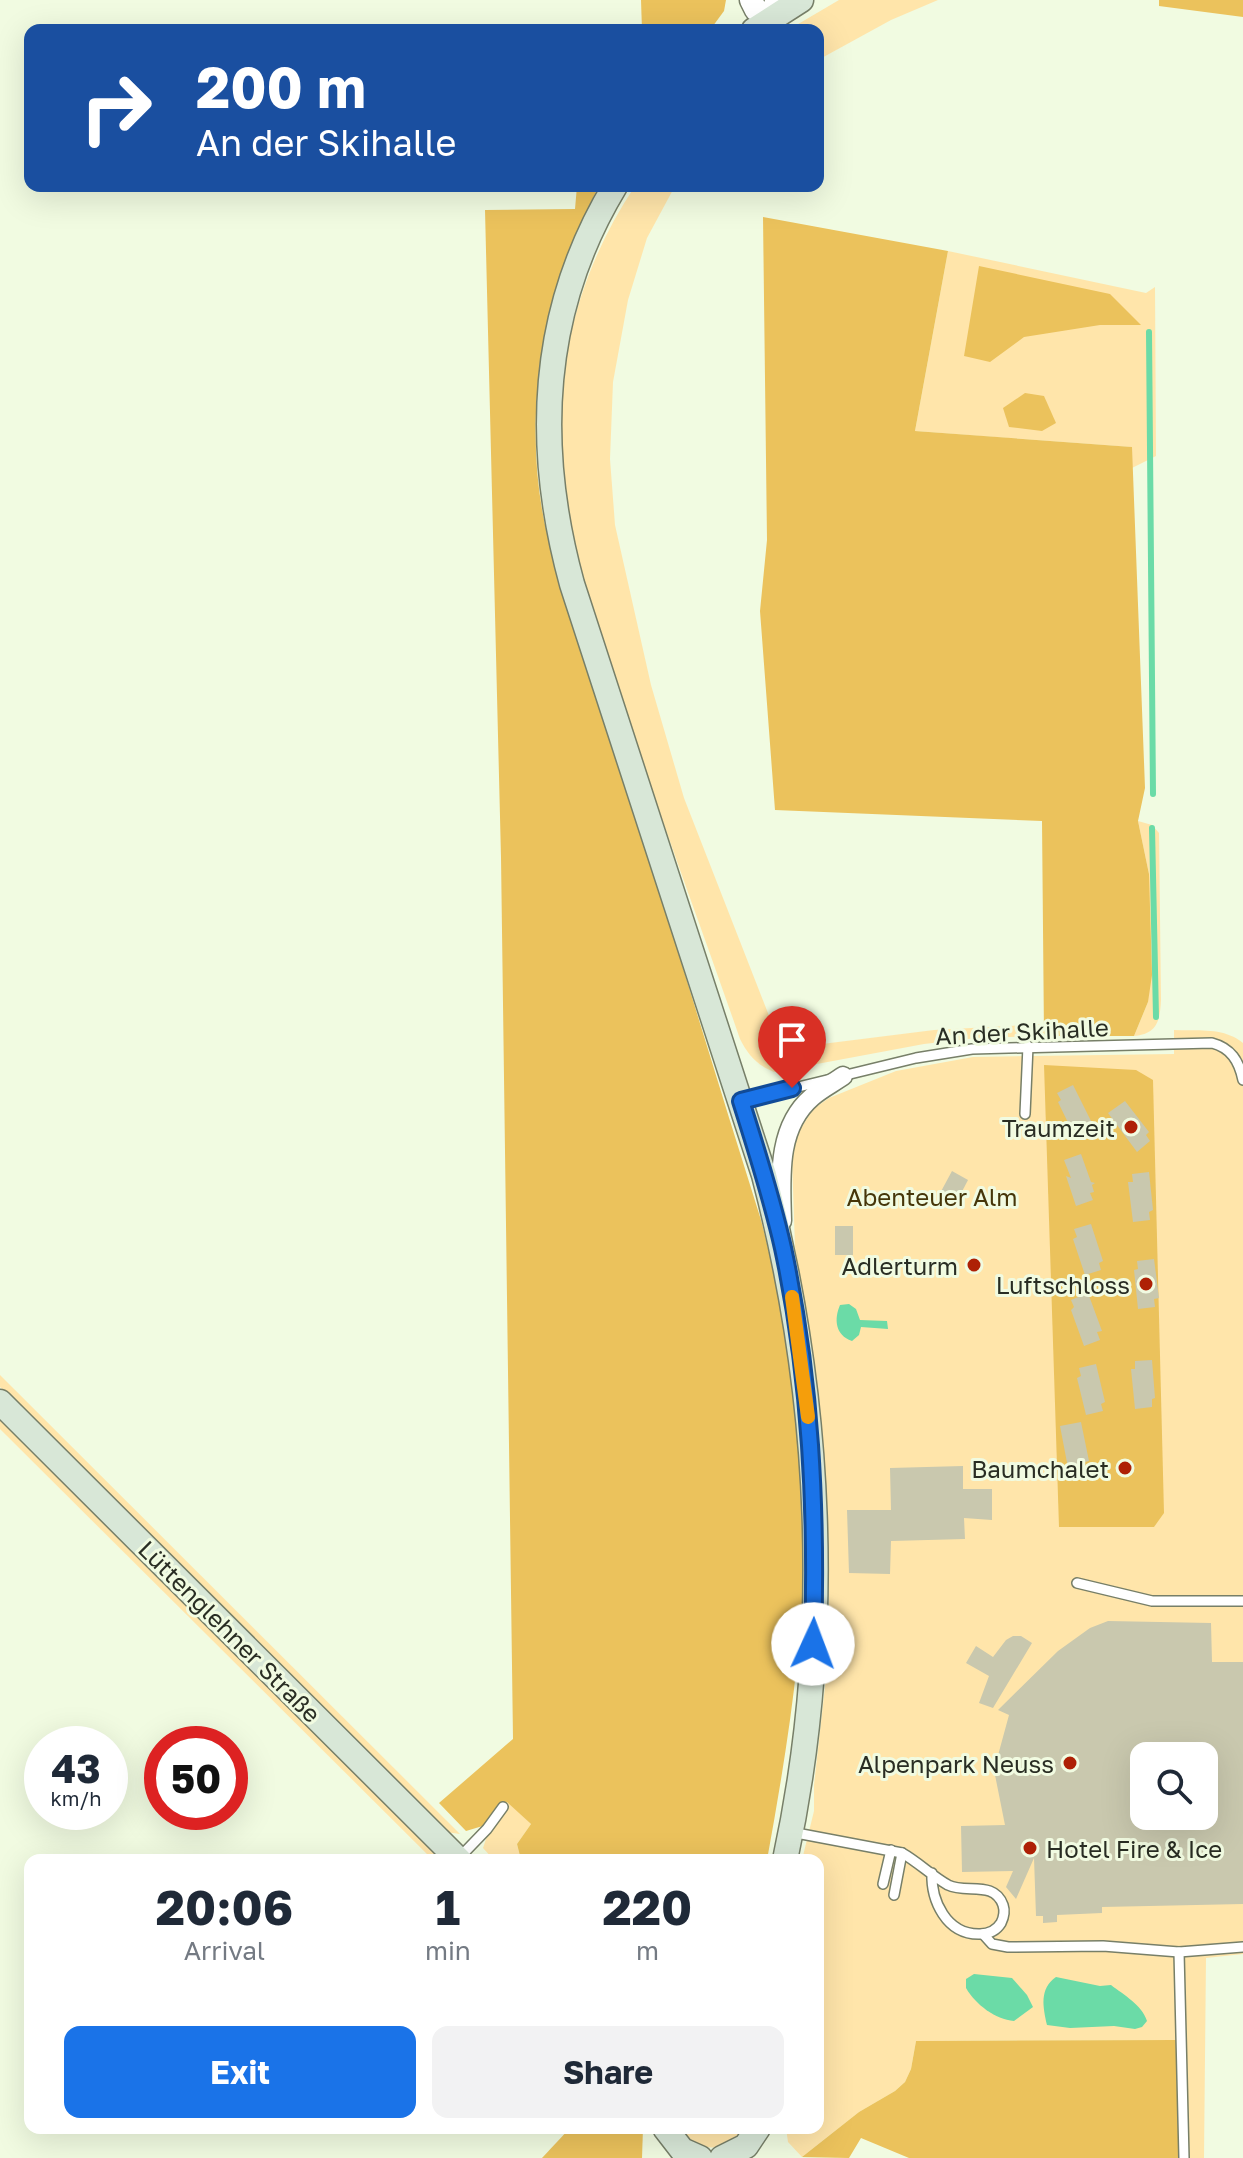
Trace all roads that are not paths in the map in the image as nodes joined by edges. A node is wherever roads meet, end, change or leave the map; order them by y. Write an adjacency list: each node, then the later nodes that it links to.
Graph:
1 (751, 0): 3 (street)
2 (801, 0): 3 (main road)
3 (768, 16)
4 (612, 192): 8 (main road)
5 (1028, 1046): 6 (lane, An der Skihalle); 7 (lane, An der Skihalle); 9 (lane)
6 (843, 1076): 8 (lane, An der Skihalle); 10 (street)
7 (1243, 1080)
8 (741, 1101): 10 (main road)
9 (1025, 1114)
10 (783, 1247): 15 (main road)
11 (0, 1402): 18 (main road, Lüttenglehner Straße)
12 (1077, 1583): 13 (lane)
13 (1243, 1601)
14 (503, 1807): 19 (lane)
15 (791, 1832): 16 (lane); 20 (main road)
16 (891, 1850): 17 (lane); 22 (lane)
17 (902, 1853): 21 (lane); 23 (lane)
18 (453, 1854)
19 (464, 1854)
20 (786, 1854)
21 (932, 1873): 24 (lane); 24 (lane)
22 (883, 1884)
23 (894, 1895)
24 (983, 1934): 26 (lane)
25 (1243, 1947): 26 (lane)
26 (1179, 1952): 31 (lane)
27 (669, 2134): 29 (main road)
28 (754, 2144): 30 (main road)
29 (694, 2157)
30 (722, 2158)
31 (1184, 2158)

